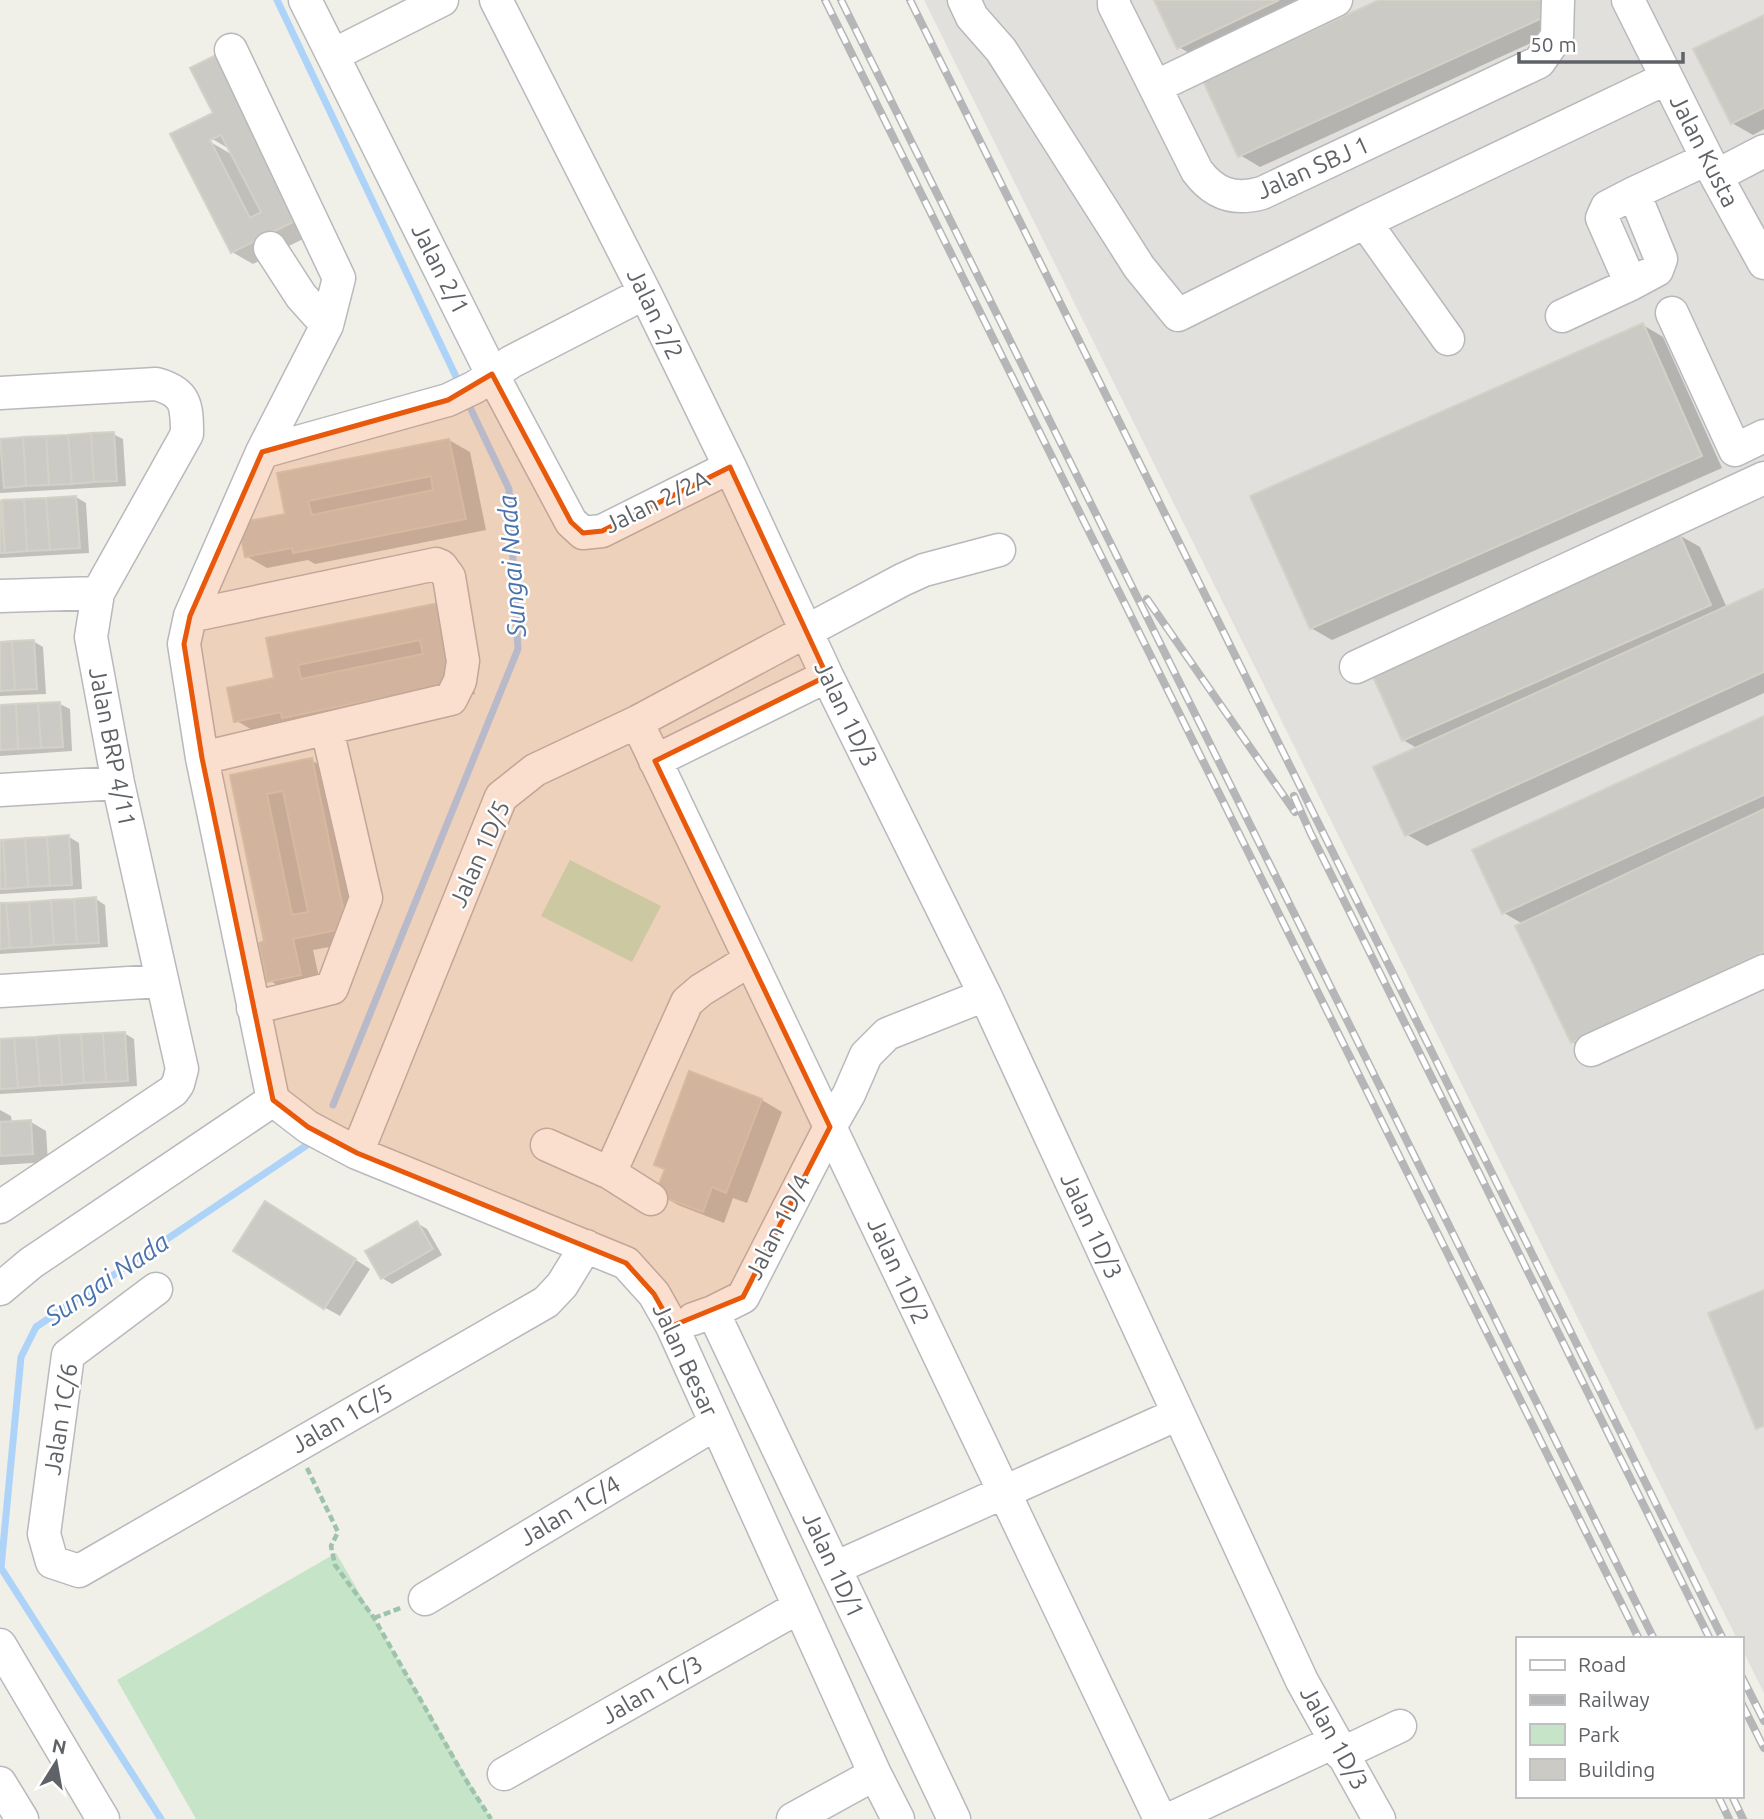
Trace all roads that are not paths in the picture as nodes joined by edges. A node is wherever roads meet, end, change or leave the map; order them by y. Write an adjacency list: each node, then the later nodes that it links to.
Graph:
1 (305, 0): 10 (street, Jalan 2/1)
2 (442, 0): 10 (street)
3 (496, 0): 18 (street, Jalan 2/2)
4 (964, 0): 15 (street)
5 (1114, 0): 12 (street, Jalan SBJ 1)
6 (1335, 0): 12 (street)
7 (1559, 0): 12 (street, Jalan SBJ 1)
8 (1628, 0): 11 (street, Jalan Kusta)
9 (231, 50): 21 (street)
10 (333, 55): 23 (street, Jalan 2/1)
11 (1667, 78): 14 (street, Jalan Kusta); 15 (street)
12 (1155, 87)
13 (1764, 151): 14 (street)
14 (1712, 167): 17 (street, Jalan Kusta); 20 (street)
15 (1365, 222): 22 (street)
16 (270, 248): 21 (street)
17 (1764, 262)
18 (645, 293): 23 (street); 27 (street, Jalan 2/2)
19 (1672, 313): 25 (street)
20 (1562, 316)
21 (327, 324): 26 (street)
22 (1448, 339)
23 (472, 387): 26 (street); 29 (street, Jalan 2/1)
24 (0, 393): 31 (street, Jalan BRP 4/11)
25 (1764, 436)
26 (262, 452): 33 (street)
27 (730, 467): 29 (street, Jalan 2/2A); 34 (street, Jalan 2/2)
28 (1764, 478): 35 (street)
29 (583, 533)
30 (999, 551): 34 (street, Jalan 1D/5)
31 (98, 593): 32 (street); 41 (street, Jalan BRP 4/11)
32 (0, 596)
33 (190, 616): 38 (street); 39 (street)
34 (806, 631): 36 (street, Jalan 1D/3); 37 (street, Jalan 1D/5)
35 (1356, 667)
36 (827, 676): 40 (street); 47 (street, Jalan 1D/3)
37 (636, 722): 40 (street, Jalan 1D/2); 53 (street, Jalan 1D/5)
38 (327, 729): 39 (street); 48 (street)
39 (202, 758): 48 (street)
40 (655, 761): 43 (street, Jalan 1D/2)
41 (118, 783): 42 (street); 45 (street, Jalan BRP 4/11)
42 (0, 790)
43 (750, 960): 51 (street, Jalan 1D/2); 54 (street)
44 (1764, 971): 49 (street)
45 (161, 981): 46 (street); 56 (street, Jalan BRP 4/11)
46 (0, 991)
47 (985, 995): 51 (street, Jalan 1D/4); 62 (street, Jalan 1D/3)
48 (253, 1008): 50 (street)
49 (1591, 1050)
50 (273, 1100): 53 (street, Jalan Besar); 58 (street)
51 (830, 1127): 60 (street, Jalan 1D/4); 64 (street, Jalan 1D/2)
52 (547, 1145): 54 (street)
53 (357, 1153): 57 (street, Jalan Besar)
54 (610, 1173): 55 (street)
55 (652, 1199)
56 (0, 1207)
57 (586, 1246): 61 (street, Jalan Besar); 66 (street, Jalan 1C/5)
58 (0, 1289)
59 (156, 1289): 66 (street, Jalan 1C/6)
60 (713, 1312): 61 (street, Jalan 1D/4); 65 (street, Jalan 1D/1)
61 (671, 1326): 63 (street, Jalan Besar)
62 (1178, 1414): 64 (street); 71 (street, Jalan 1D/3)
63 (715, 1424): 67 (street, Jalan 1C/4); 68 (street, Jalan Besar)
64 (1004, 1493): 65 (street); 80 (street, Jalan 1D/2)
65 (835, 1568): 79 (street, Jalan 1D/1)
66 (79, 1571)
67 (425, 1599)
68 (799, 1607): 72 (street, Jalan 1C/3); 73 (street, Jalan Besar)
69 (0, 1645): 76 (street)
70 (1400, 1726): 71 (street)
71 (1338, 1748): 81 (street); 82 (street, Jalan 1D/3)
72 (504, 1774)
73 (875, 1774): 77 (street); 78 (street, Jalan Besar)
74 (0, 1783): 75 (street)
75 (22, 1819)
76 (103, 1819)
77 (793, 1819)
78 (898, 1819)
79 (954, 1819)
80 (1160, 1819)
81 (1170, 1819)
82 (1379, 1819)

